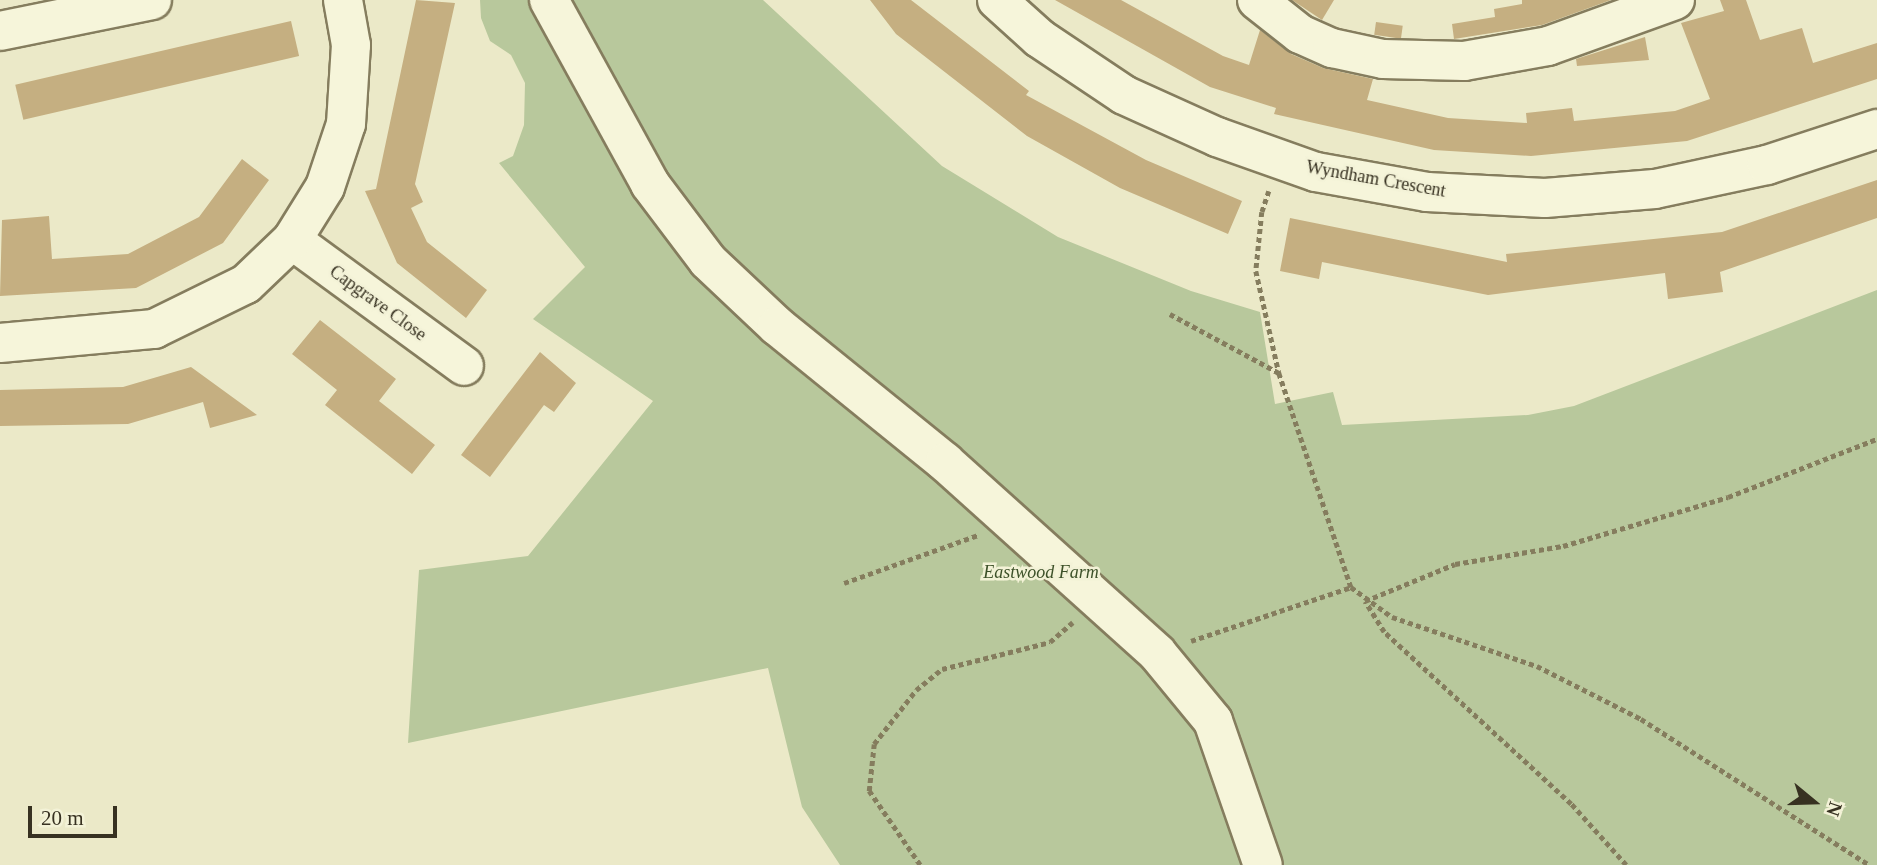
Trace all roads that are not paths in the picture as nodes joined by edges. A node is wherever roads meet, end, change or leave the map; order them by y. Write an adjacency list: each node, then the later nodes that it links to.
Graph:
1 (152, 0): 7 (street)
2 (343, 0): 9 (street)
3 (549, 0): 12 (street)
4 (997, 0): 8 (street, Wyndham Crescent)
5 (1257, 0): 6 (street)
6 (1675, 0)
7 (0, 31)
8 (1877, 129)
9 (292, 240): 10 (street); 11 (street, Capgrave Close)
10 (0, 343)
11 (464, 366)
12 (1263, 865)

